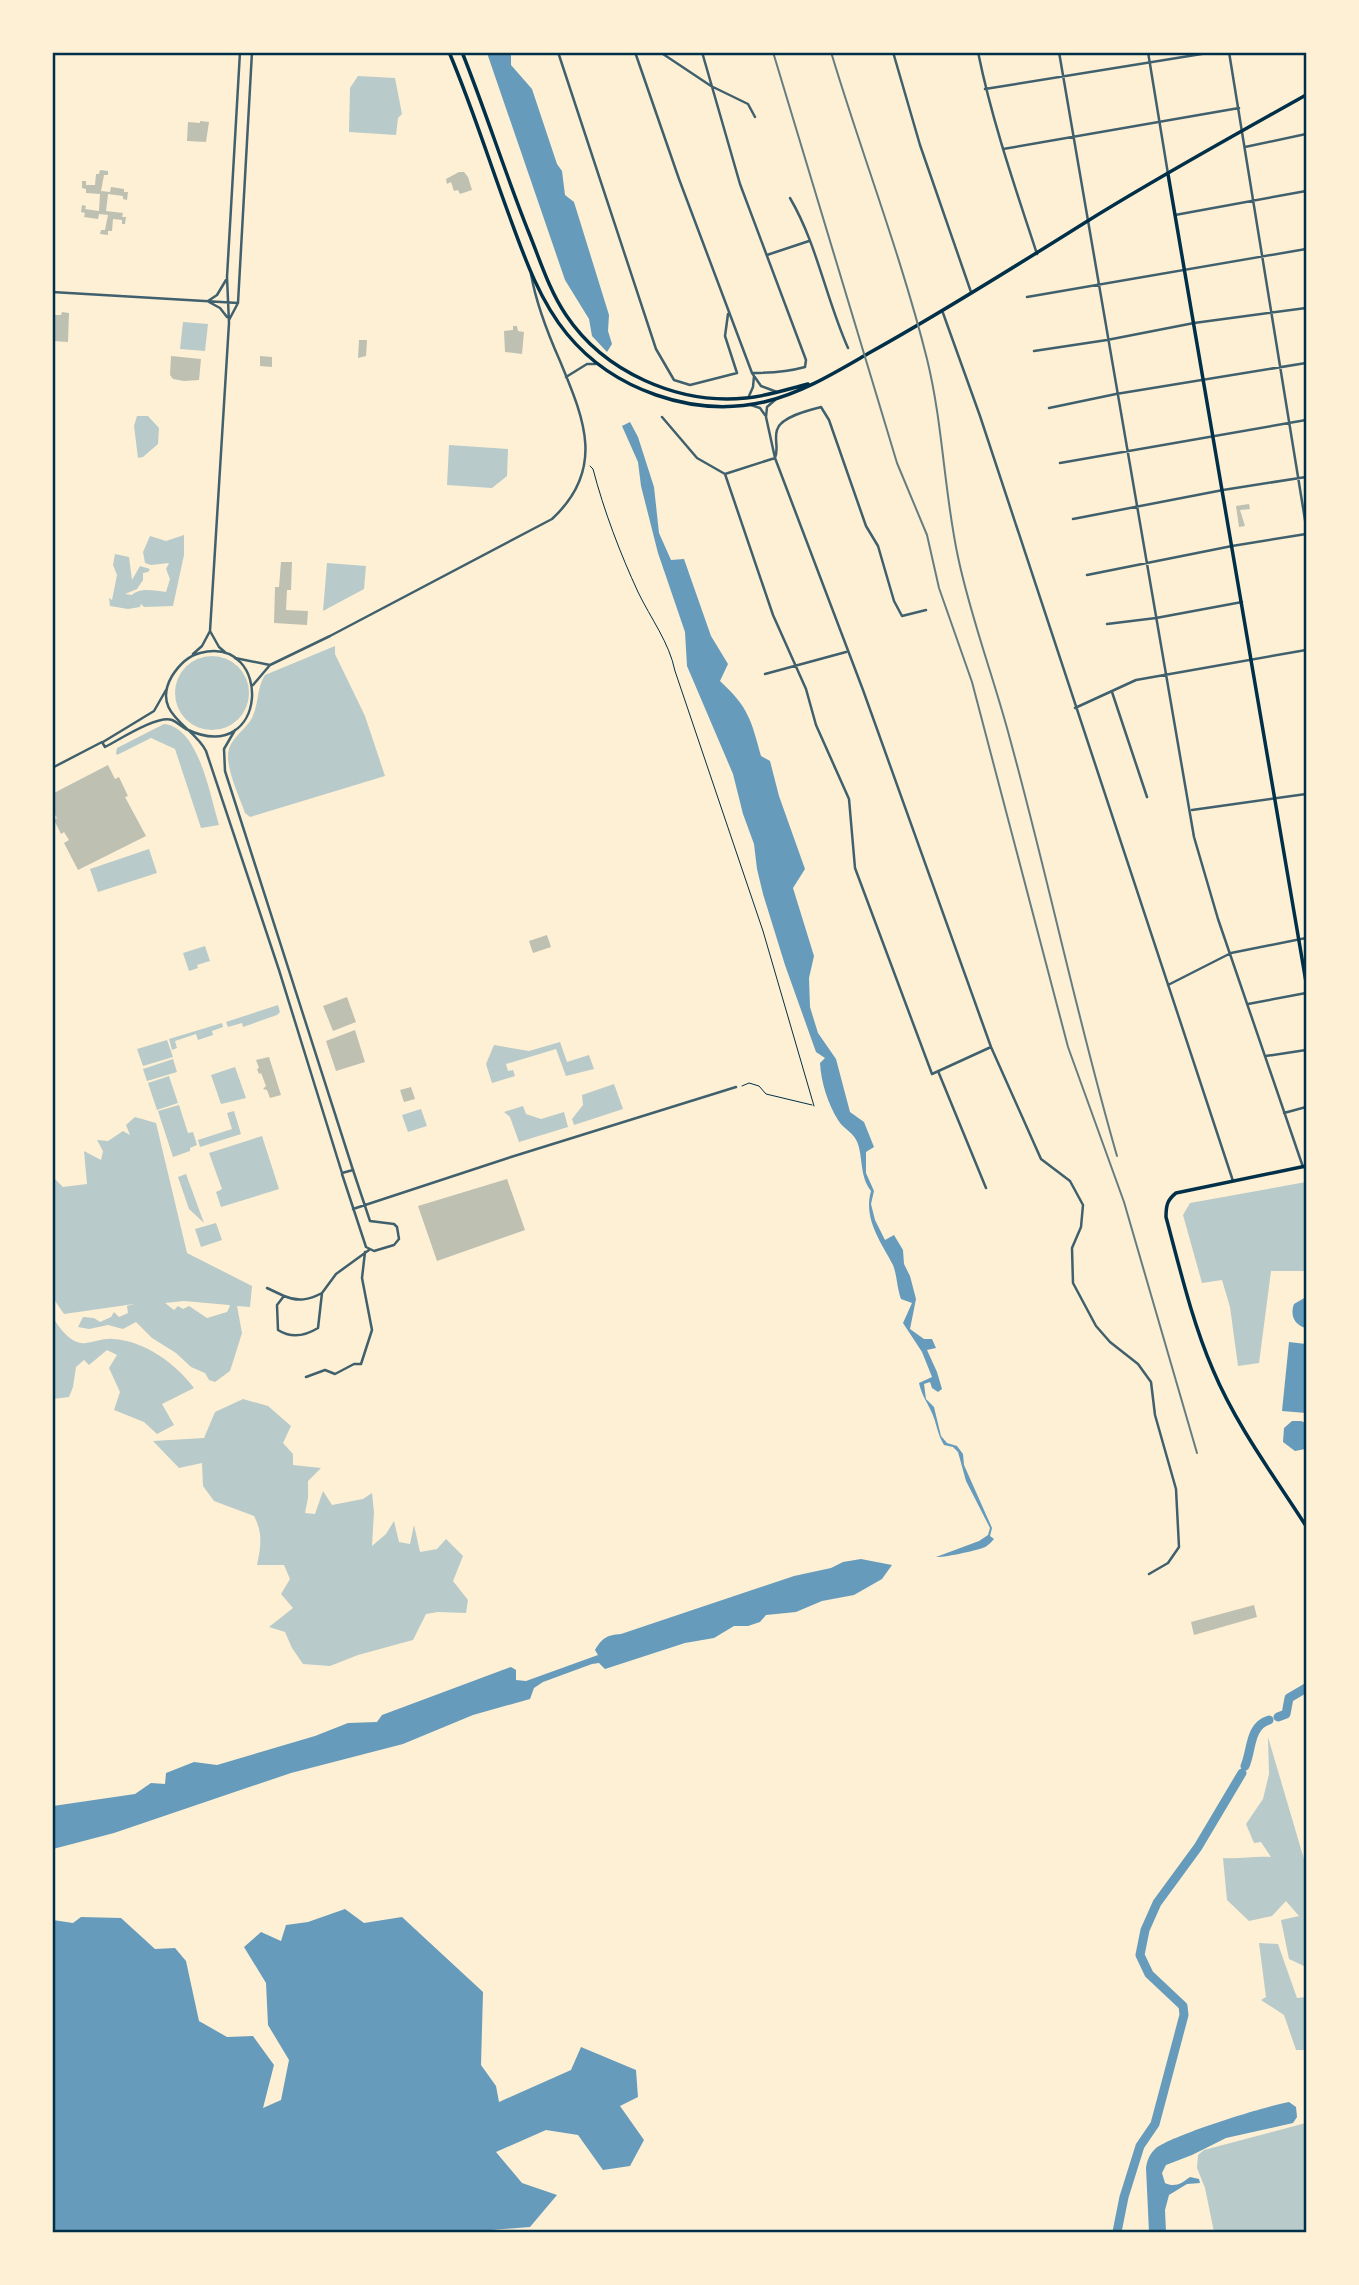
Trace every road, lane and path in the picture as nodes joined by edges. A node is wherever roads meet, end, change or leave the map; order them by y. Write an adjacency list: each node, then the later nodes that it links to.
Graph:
1 (240, 52): 45 (street)
2 (252, 52): 52 (street)
3 (449, 52): 17 (main road)
4 (462, 52): 16 (main road)
5 (558, 52): 54 (street)
6 (635, 52): 54 (street)
7 (660, 52): 19 (street)
8 (702, 52): 19 (street)
9 (893, 52): 48 (street)
10 (978, 52): 20 (street)
11 (1059, 52): 18 (street)
12 (1148, 52): 15 (street)
13 (1214, 52): 15 (street)
14 (1229, 52): 22 (street)
15 (1150, 62): 18 (street); 24 (street)
16 (468, 68): 17 (main road); 36 (main road)
17 (458, 73): 37 (main road)
18 (1063, 77): 20 (street); 27 (street)
19 (712, 86): 23 (street); 41 (street)
20 (985, 89): 29 (street)
21 (1307, 95): 25 (main road)
22 (1239, 108): 24 (street); 25 (street)
23 (755, 117)
24 (1160, 122): 27 (street); 30 (street)
25 (1242, 131): 28 (street); 30 (main road)
26 (1307, 134): 28 (street)
27 (1074, 136): 29 (street); 35 (street)
28 (1245, 147): 33 (street)
29 (1003, 149): 40 (street)
30 (1168, 174): 34 (main road); 35 (main road)
31 (1307, 191): 33 (street)
32 (790, 198): 38 (street)
33 (1253, 200): 34 (street); 42 (street)
34 (1175, 215): 43 (main road)
35 (1087, 221): 40 (main road); 46 (street)
36 (524, 222): 37 (main road); 71 (main road)
37 (513, 227): 44 (main road)
38 (809, 241): 41 (street); 60 (street)
39 (1307, 249): 42 (street)
40 (1037, 254): 48 (main road)
41 (767, 255): 65 (street)
42 (1262, 257): 43 (street); 56 (street)
43 (1185, 269): 46 (street); 58 (main road)
44 (530, 272): 63 (main road); 66 (street)
45 (227, 277): 50 (street); 51 (street)
46 (1097, 285): 49 (street); 59 (street)
47 (52, 292): 50 (street)
48 (972, 294): 55 (main road)
49 (1027, 298)
50 (208, 301): 51 (street); 57 (street)
51 (227, 302): 52 (street); 57 (street)
52 (238, 303): 57 (street)
53 (1307, 308): 56 (street)
54 (729, 311): 65 (street)
55 (943, 313): 68 (main road); 112 (street)
56 (1273, 314): 58 (street); 64 (street)
57 (229, 320): 99 (street)
58 (1194, 323): 59 (street); 67 (main road)
59 (1107, 340): 61 (street); 70 (street)
60 (848, 348)
61 (1034, 351)
62 (1307, 363): 64 (street)
63 (595, 364): 66 (street); 73 (main road)
64 (1280, 368): 67 (street); 78 (street)
65 (753, 375): 69 (street); 71 (street)
66 (566, 377): 82 (street)
67 (1204, 379): 70 (street); 79 (main road)
68 (812, 383): 69 (main road); 72 (main road)
69 (779, 392): 71 (main road)
70 (1116, 394): 74 (street); 80 (street)
71 (743, 398)
72 (777, 398): 73 (main road); 76 (street)
73 (744, 405): 76 (street)
74 (1049, 408)
75 (662, 417): 84 (street)
76 (766, 417): 81 (street)
77 (1307, 420): 78 (street)
78 (1291, 422): 79 (street); 86 (street)
79 (1214, 436): 80 (street); 87 (main road)
80 (1127, 452): 83 (street); 88 (street)
81 (775, 458): 84 (street); 96 (street); 101 (street)
82 (584, 462): 105 (street); 132 (path)
83 (1060, 463)
84 (725, 474): 106 (street)
85 (1307, 477): 86 (street)
86 (1300, 478): 87 (street); 90 (street)
87 (1223, 490): 88 (street); 92 (main road)
88 (1136, 506): 89 (street); 93 (street)
89 (1073, 519)
90 (1307, 526)
91 (1307, 534): 92 (street)
92 (1232, 545): 93 (street); 95 (main road)
93 (1146, 562): 94 (street); 97 (street)
94 (1087, 575)
95 (1243, 602): 97 (street); 104 (main road)
96 (926, 610)
97 (1156, 618): 98 (street); 107 (street)
98 (1107, 624)
99 (209, 631): 102 (street); 103 (street)
100 (1307, 650): 104 (street)
101 (848, 652): 106 (street); 128 (street)
102 (191, 656): 103 (street); 110 (street)
103 (234, 658): 105 (street); 109 (street)
104 (1252, 659): 107 (street); 119 (main road)
105 (270, 664): 109 (street)
106 (796, 665): 108 (street); 131 (street)
107 (1166, 673): 111 (street); 120 (street)
108 (765, 674)
109 (253, 685): 114 (street)
110 (167, 687): 113 (street); 115 (street)
111 (1112, 692): 112 (street); 118 (street)
112 (1075, 708): 125 (street)
113 (186, 729): 114 (street); 115 (street); 137 (street)
114 (235, 730): 136 (street)
115 (102, 742): 116 (street)
116 (52, 768)
117 (1307, 794): 119 (street)
118 (1147, 797)
119 (1275, 799): 120 (street); 122 (main road)
120 (1191, 811): 123 (street)
121 (1307, 938): 122 (street)
122 (1298, 939): 123 (street); 124 (main road)
123 (1231, 953): 125 (street); 127 (street)
124 (1307, 982)
125 (1168, 985): 138 (street)
126 (1307, 993): 127 (street)
127 (1247, 1004): 130 (street)
128 (991, 1047): 131 (street); 148 (street)
129 (1307, 1050): 130 (street)
130 (1266, 1056): 134 (street)
131 (937, 1071): 139 (street)
132 (736, 1087): 140 (street)
133 (1307, 1107): 134 (street)
134 (1284, 1114): 135 (street)
135 (1305, 1167): 138 (main road)
136 (353, 1170): 137 (street); 140 (street)
137 (342, 1173): 141 (street)
138 (1233, 1181): 147 (main road)
139 (986, 1188)
140 (364, 1205): 141 (street); 142 (street)
141 (353, 1209): 142 (street)
142 (367, 1251): 144 (street); 146 (street)
143 (267, 1288): 145 (street)
144 (322, 1293): 145 (street); 145 (street)
145 (284, 1296)
146 (306, 1377)
147 (1307, 1525)
148 (1149, 1574)

